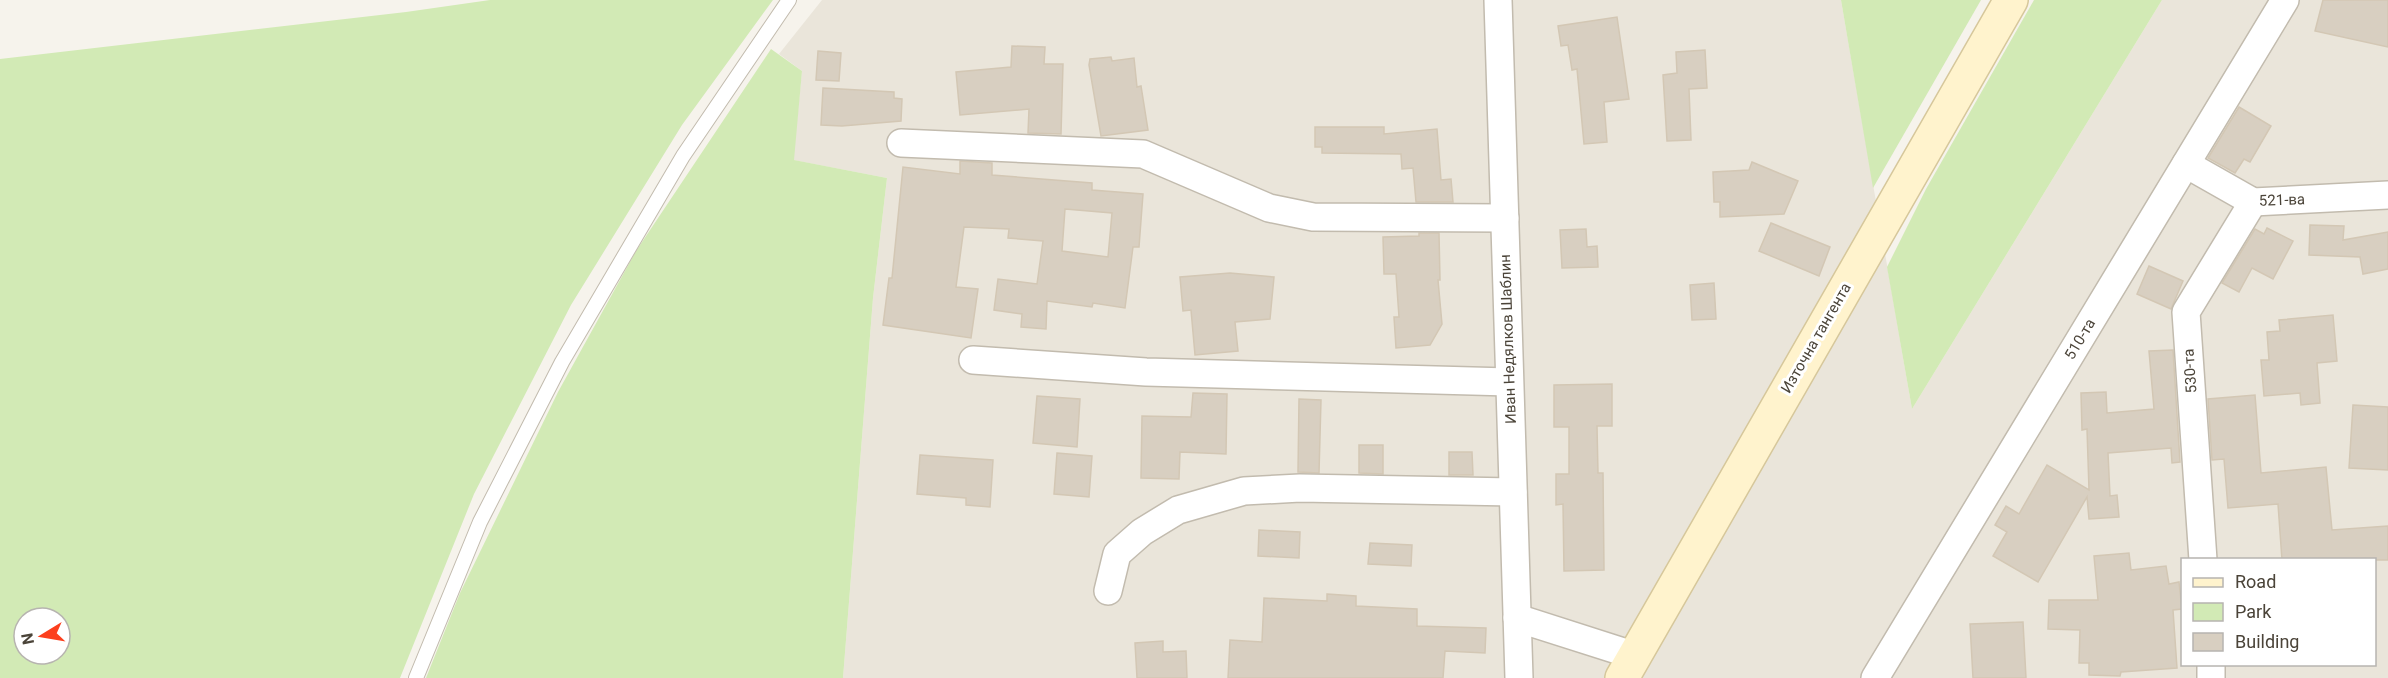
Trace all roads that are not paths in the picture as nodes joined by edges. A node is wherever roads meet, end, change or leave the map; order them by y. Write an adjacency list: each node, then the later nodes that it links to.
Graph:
1 (789, 0): 17 (lane)
2 (1498, 0): 9 (street, Иван Недялков Шаблин)
3 (2011, 0): 16 (street, Източна тангента)
4 (2285, 0): 6 (street, 510-та)
5 (901, 143): 9 (street)
6 (2186, 164): 8 (street, 521-ва); 19 (street, 510-та)
7 (2388, 195): 8 (street, 521-ва)
8 (2253, 202): 13 (street, 530-та)
9 (1505, 218): 11 (street, Иван Недялков Шаблин)
10 (973, 360): 11 (street)
11 (1509, 382): 12 (street, Иван Недялков Шаблин)
12 (1513, 492): 14 (street); 15 (street, Иван Недялков Шаблин)
13 (2203, 558)
14 (1108, 591)
15 (1517, 618): 16 (street); 18 (street, Иван Недялков Шаблин)
16 (1629, 667)
17 (416, 678)
18 (1519, 678)
19 (1875, 678)

